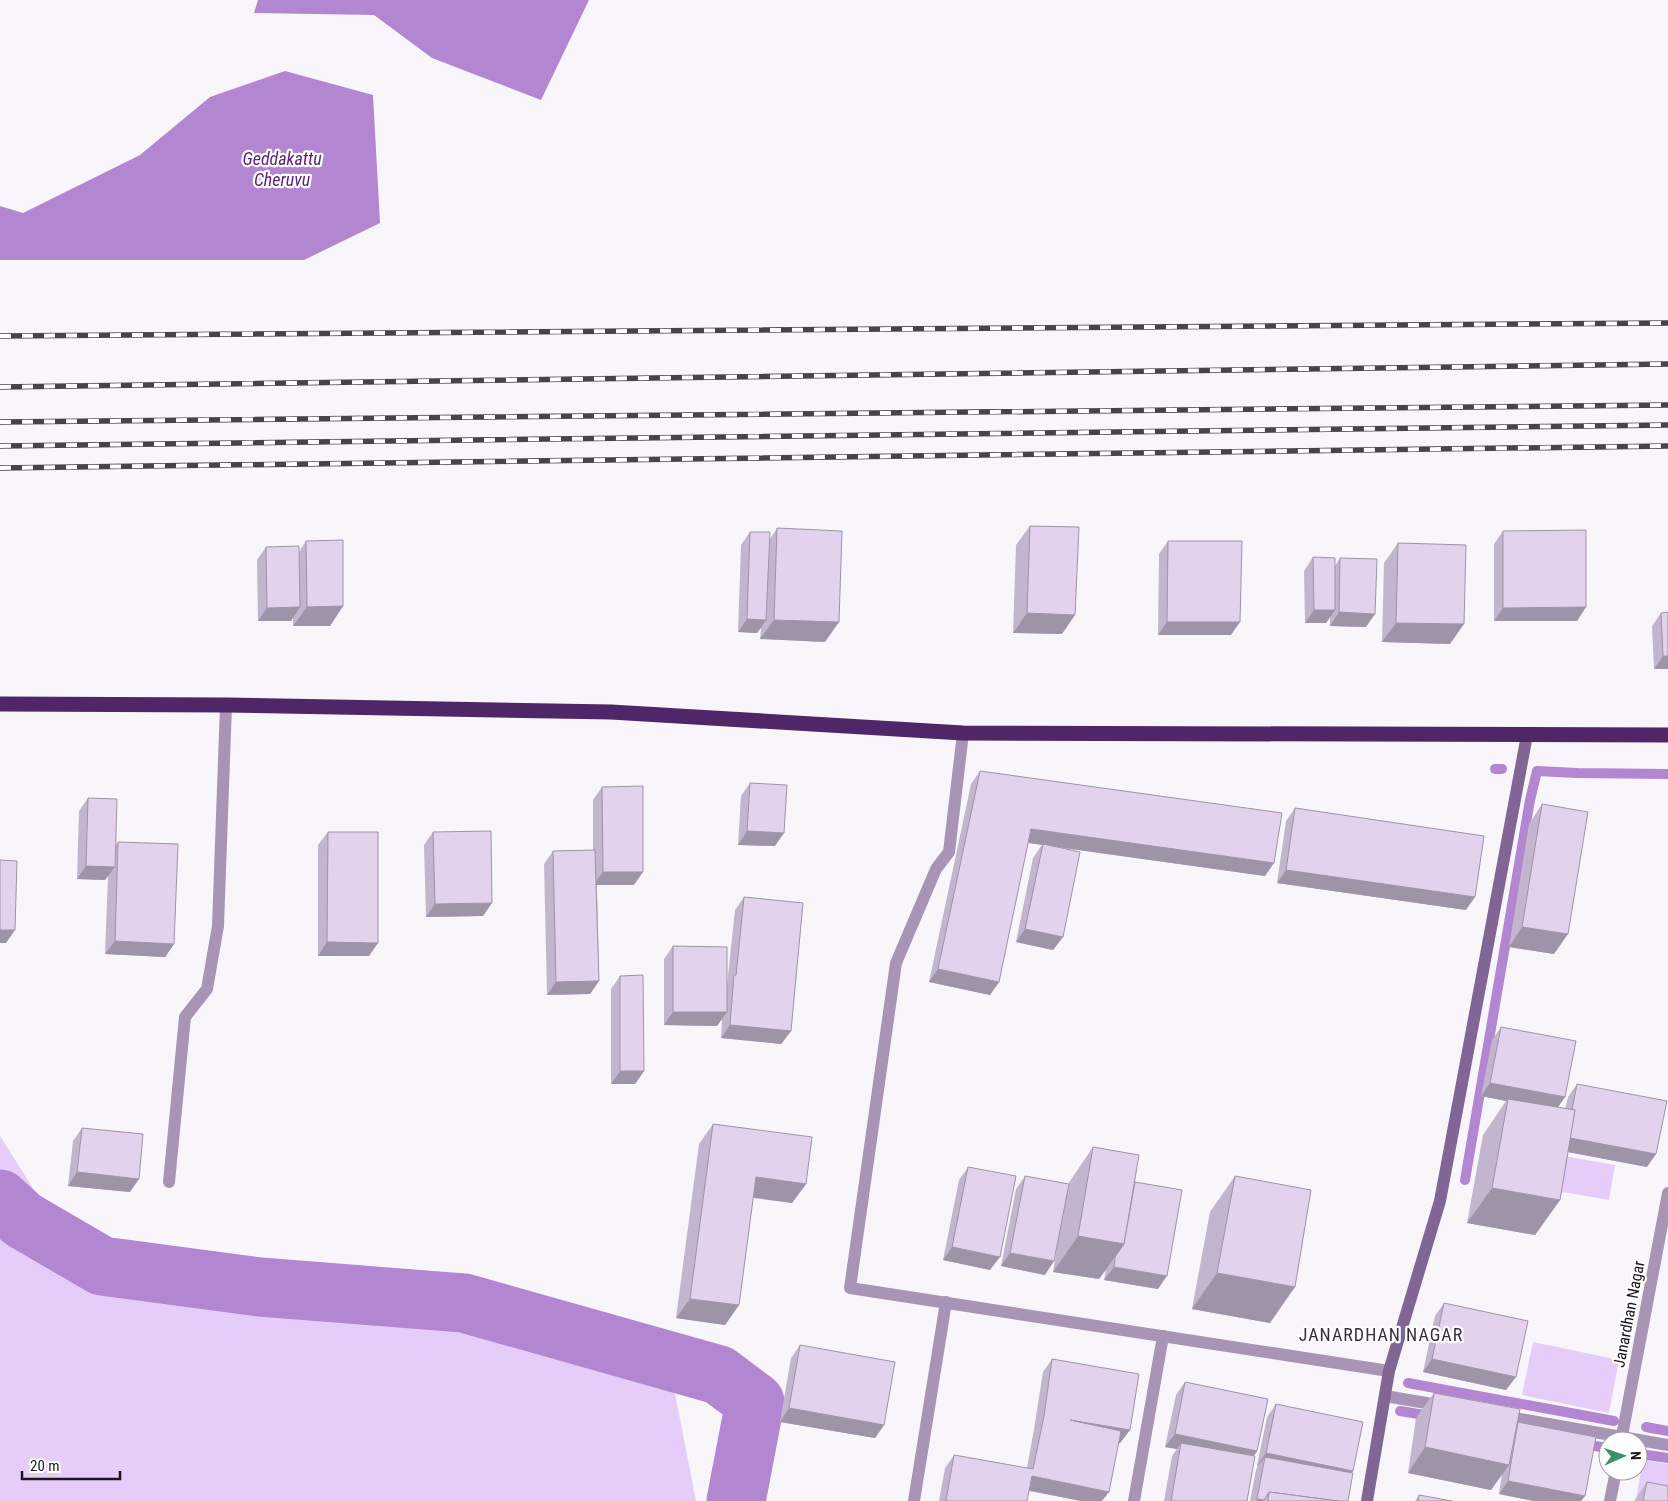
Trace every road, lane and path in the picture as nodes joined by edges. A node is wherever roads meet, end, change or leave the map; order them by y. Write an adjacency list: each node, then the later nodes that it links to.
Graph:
1 (0, 704): 2 (highway)
2 (226, 705): 3 (highway); 6 (street)
3 (963, 733): 4 (highway); 8 (street)
4 (1527, 735): 5 (highway); 10 (street)
5 (1668, 735)
6 (169, 1182)
7 (1668, 1193): 14 (street, Janardhan Nagar)
8 (946, 1302): 9 (street); 19 (street)
9 (1163, 1336): 10 (street); 20 (street)
10 (1389, 1371): 11 (street)
11 (1385, 1396): 12 (street); 21 (street)
12 (1461, 1409)
13 (1489, 1414): 15 (street)
14 (1623, 1431)
15 (1598, 1434)
16 (1648, 1442): 17 (street)
17 (1668, 1445)
18 (1614, 1481): 22 (street)
19 (914, 1501)
20 (1134, 1501)
21 (1367, 1501)
22 (1610, 1501)

